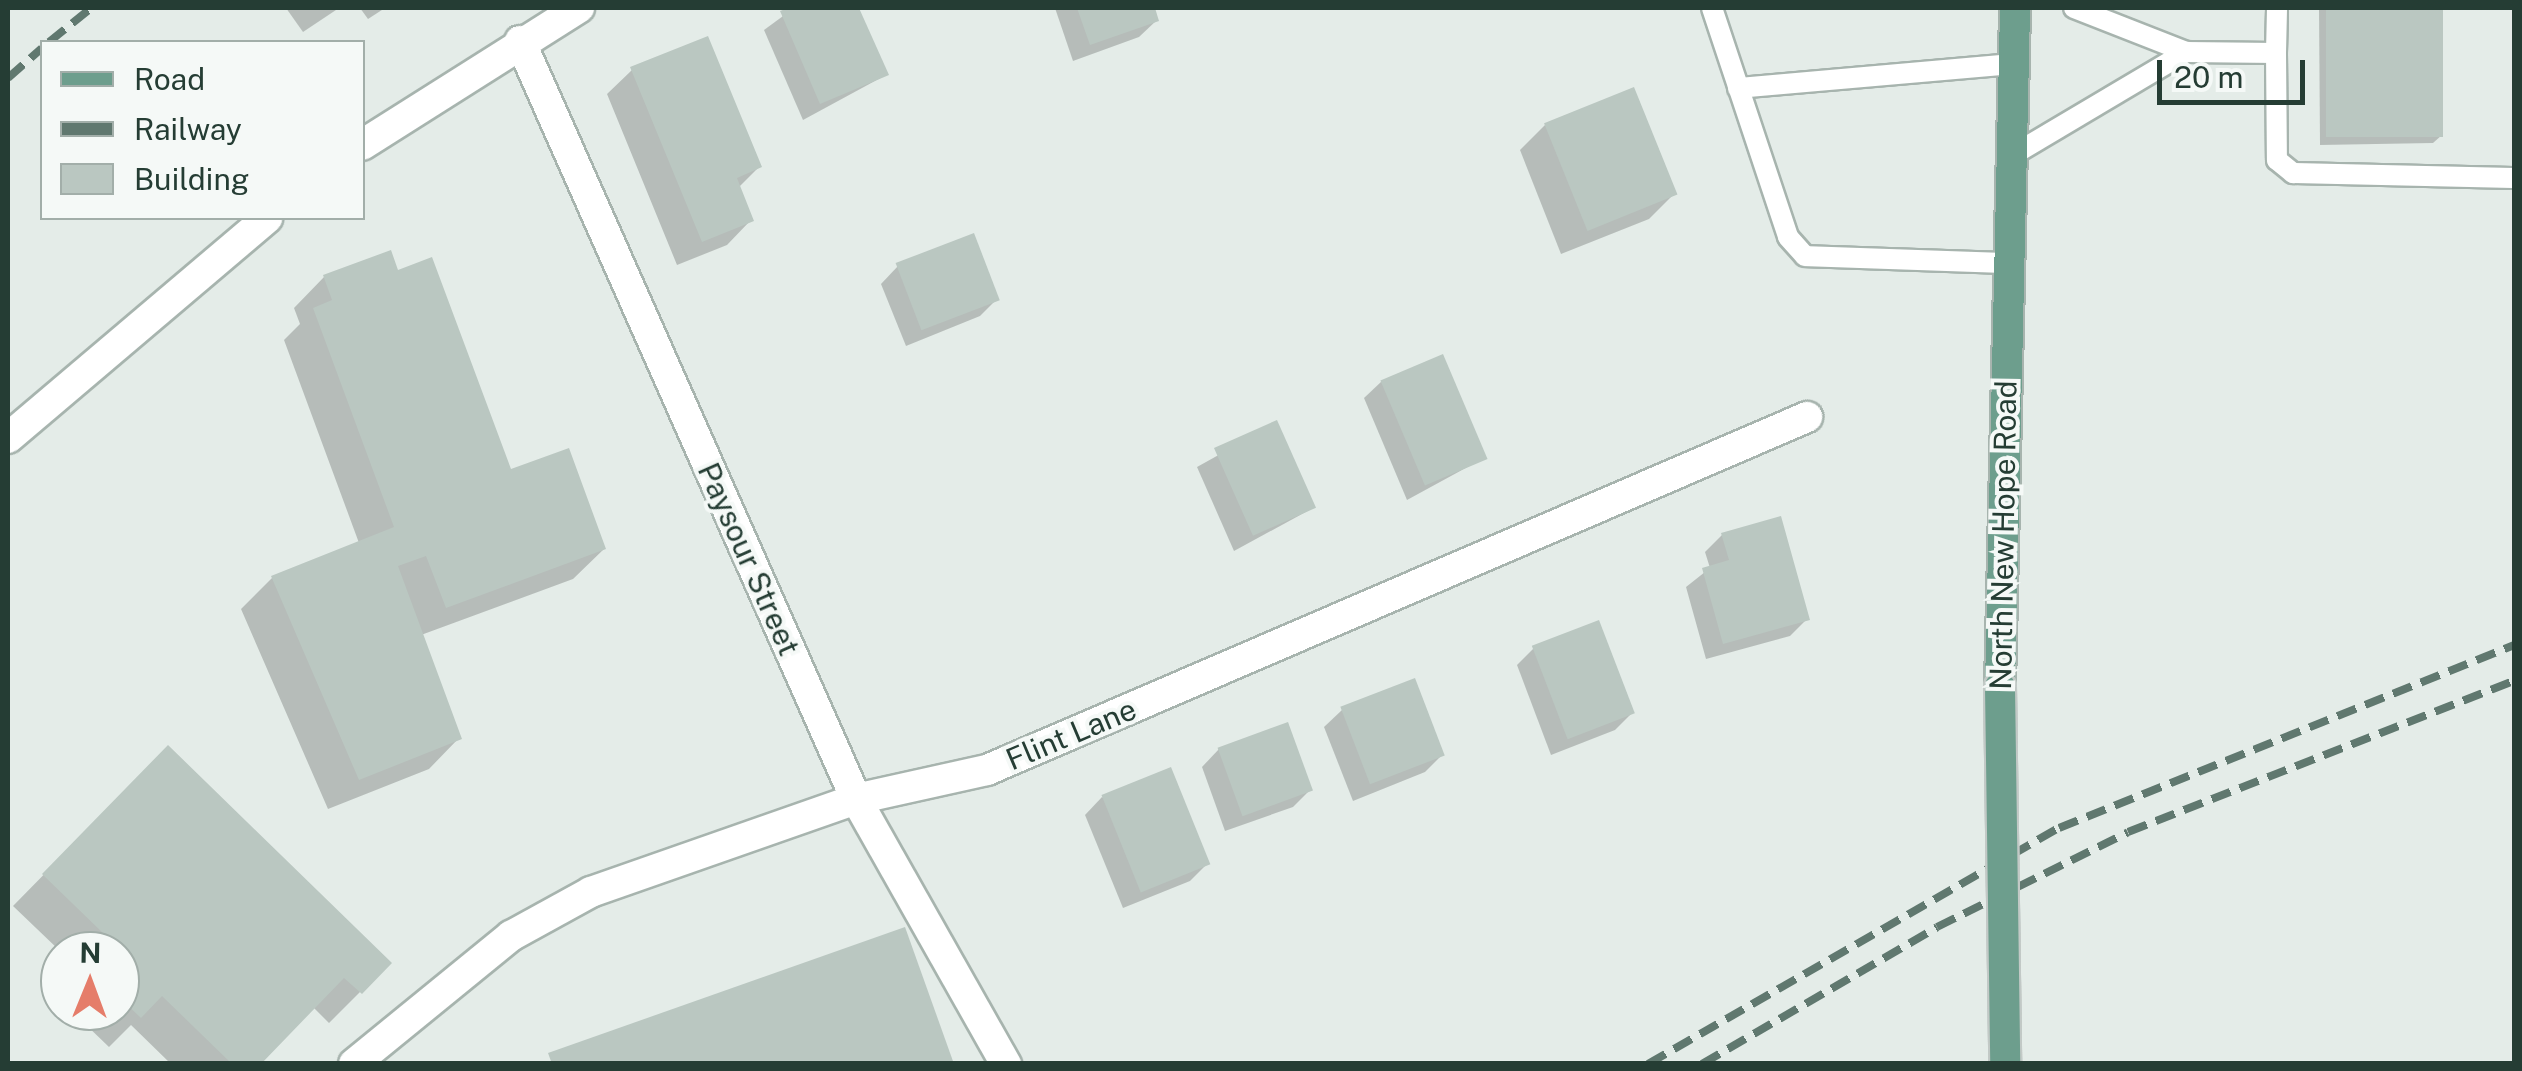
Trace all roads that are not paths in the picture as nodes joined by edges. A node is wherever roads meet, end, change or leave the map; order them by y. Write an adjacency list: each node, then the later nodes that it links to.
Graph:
1 (579, 8): 6 (street)
2 (1712, 8): 10 (lane)
3 (2014, 8): 9 (main road, North New Hope Road)
4 (2074, 8): 7 (lane)
5 (2277, 8): 8 (lane)
6 (520, 41): 11 (street); 18 (street, Paysour Street)
7 (2186, 52): 8 (lane); 12 (lane)
8 (2276, 54): 13 (lane)
9 (2014, 64): 10 (lane); 12 (main road, North New Hope Road)
10 (1738, 88): 15 (lane)
11 (365, 143)
12 (2011, 156): 15 (main road, North New Hope Road)
13 (2514, 178)
14 (265, 220): 17 (street)
15 (2009, 263): 21 (main road, North New Hope Road, bridge)
16 (1807, 416): 18 (street, Flint Lane)
17 (8, 438)
18 (856, 799): 19 (street, Flint Lane); 20 (street, Paysour Street)
19 (354, 1064)
20 (1006, 1064)
21 (2004, 1064)

